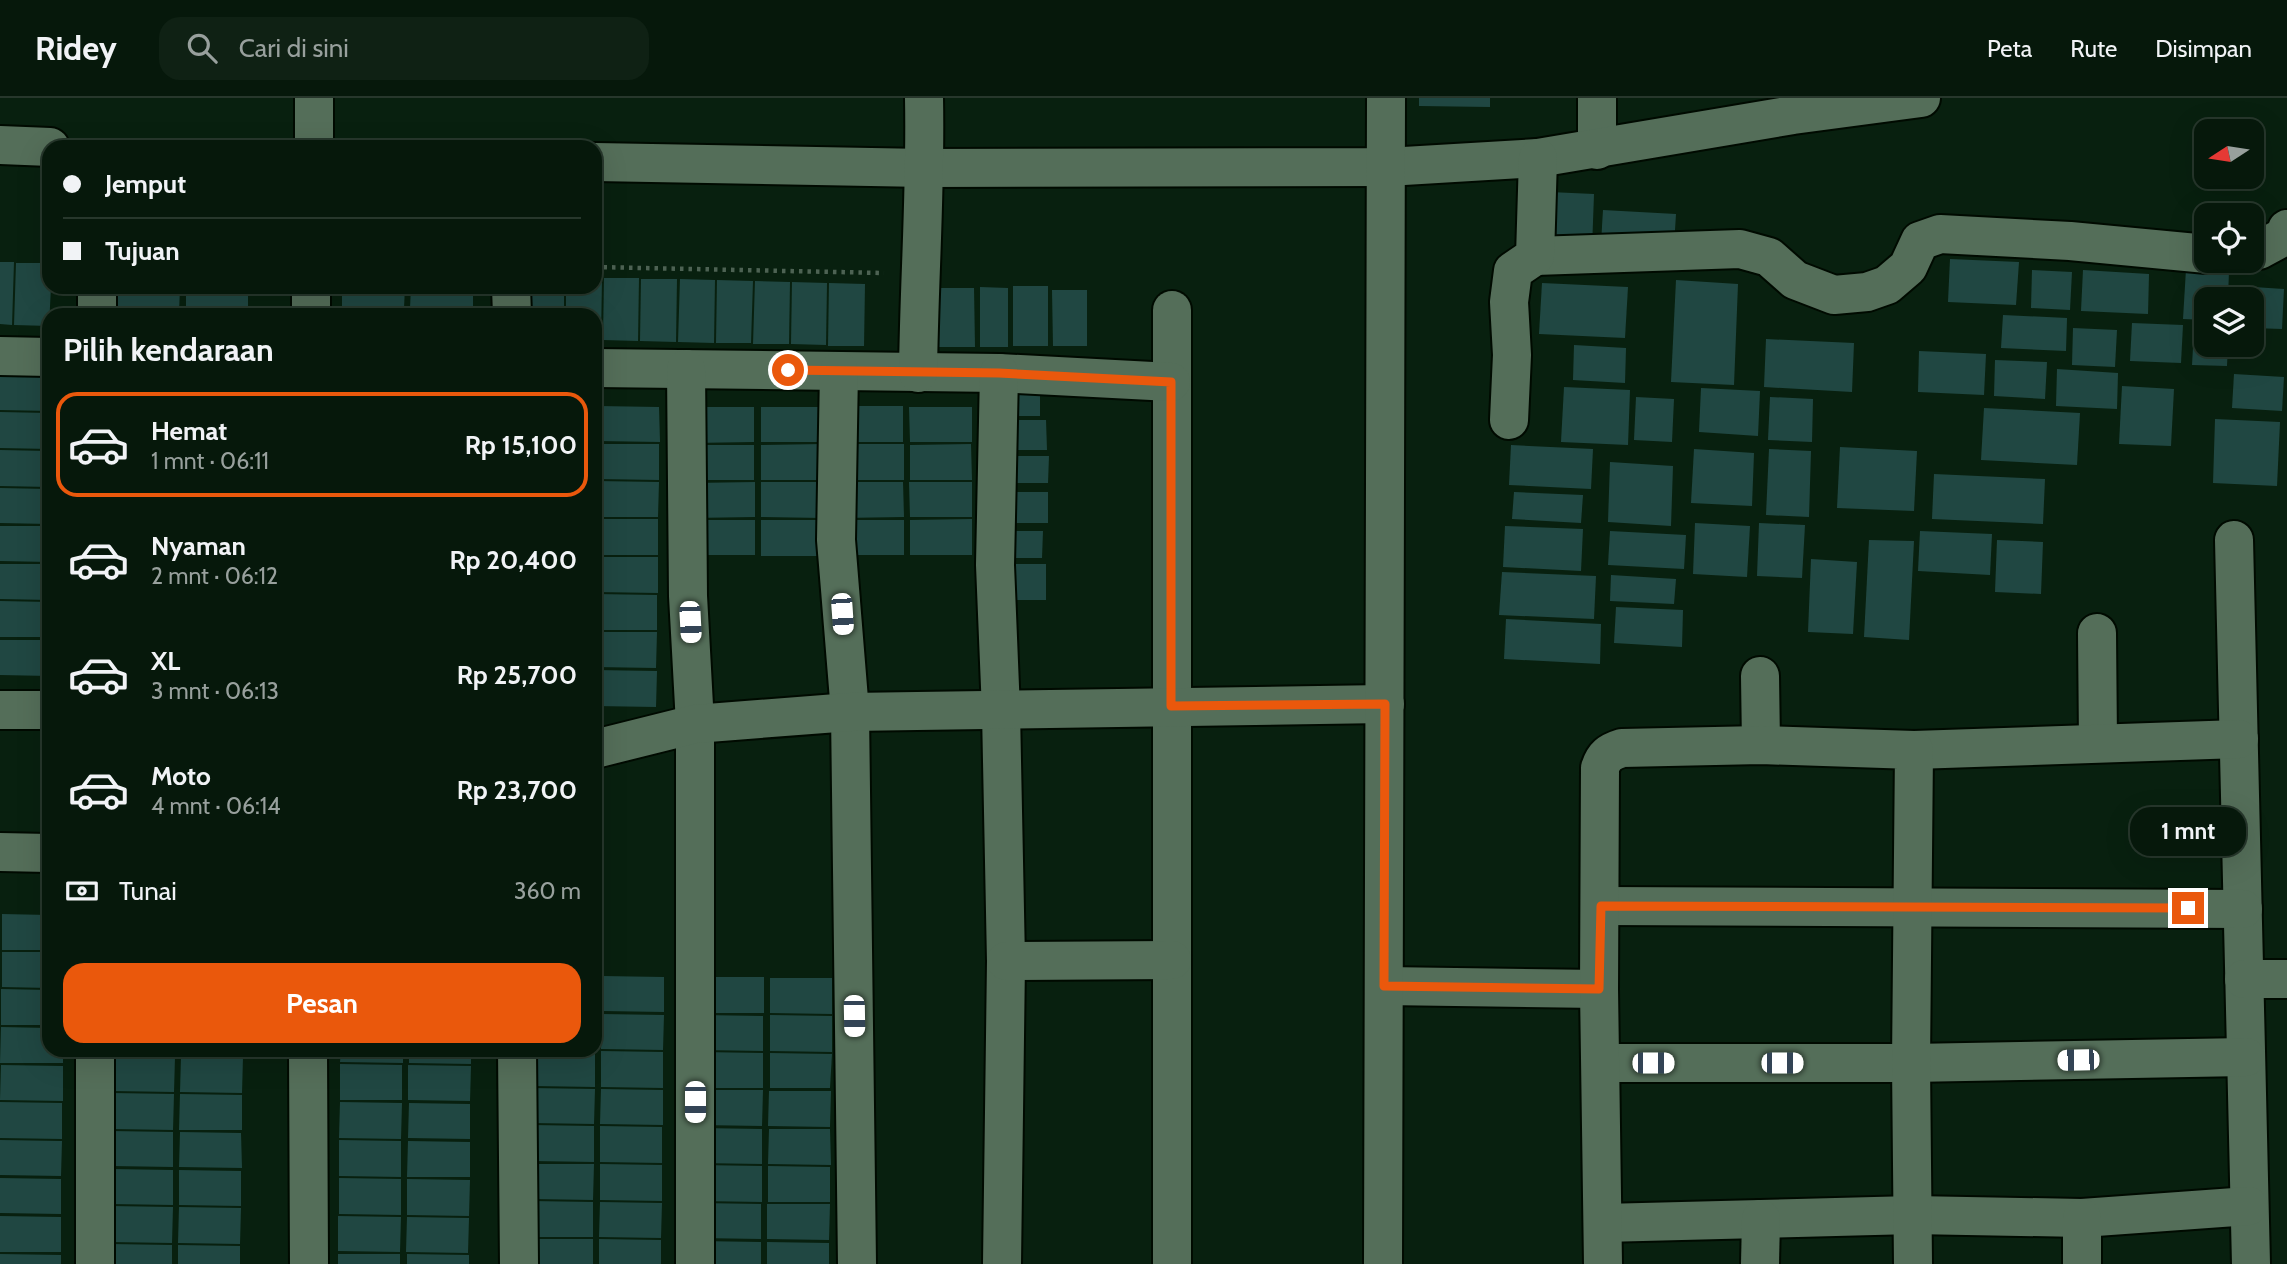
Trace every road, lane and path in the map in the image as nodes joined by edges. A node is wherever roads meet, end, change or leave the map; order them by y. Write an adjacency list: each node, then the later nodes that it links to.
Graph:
1 (314, 98): 6 (street)
2 (924, 98): 12 (street)
3 (1386, 98): 13 (street)
4 (1597, 98): 9 (street)
5 (1921, 98): 9 (street)
6 (314, 140)
7 (0, 145): 8 (street)
8 (42, 147)
9 (1597, 149): 10 (street)
10 (1538, 158): 13 (street); 17 (street)
11 (602, 162): 12 (street)
12 (925, 167): 13 (street); 19 (street)
13 (1387, 167): 33 (street)
14 (2287, 229): 15 (street)
15 (2264, 247)
16 (2194, 253): 17 (street)
17 (1535, 256): 29 (street)
18 (602, 267): 19 (path)
19 (919, 274): 26 (street)
20 (1172, 310): 28 (street)
21 (0, 356): 22 (street)
22 (42, 357)
23 (602, 368): 24 (street)
24 (686, 369): 25 (street); 39 (street)
25 (839, 371): 26 (street); 38 (street)
26 (918, 373): 27 (street)
27 (999, 373): 28 (street); 37 (street)
28 (1171, 382): 34 (street)
29 (1509, 420)
30 (2235, 540): 40 (street)
31 (2097, 633): 41 (street)
32 (1760, 676): 42 (street)
33 (1385, 704): 34 (street); 54 (street)
34 (1171, 706): 37 (street); 50 (street)
35 (0, 710): 36 (street)
36 (42, 710)
37 (1001, 711): 38 (street); 51 (street)
38 (850, 712): 39 (street); 71 (street)
39 (695, 724): 43 (street); 70 (street)
40 (2239, 739): 41 (street); 49 (street)
41 (2098, 743): 44 (street)
42 (1761, 745): 44 (street); 47 (street)
43 (602, 747)
44 (1914, 750): 48 (street)
45 (0, 852): 46 (street)
46 (42, 853)
47 (1601, 906): 48 (street); 55 (street)
48 (1913, 907): 49 (street); 61 (street)
49 (2243, 909): 52 (street)
50 (1172, 960): 51 (street); 73 (street)
51 (1006, 961): 72 (street)
52 (2244, 979): 53 (street); 59 (street)
53 (2287, 979)
54 (1384, 986): 55 (street); 74 (street)
55 (1599, 989): 60 (street)
56 (95, 1057): 67 (street)
57 (308, 1057): 68 (street)
58 (517, 1057): 69 (street)
59 (2246, 1057): 61 (street); 62 (street)
60 (1601, 1063): 61 (street); 66 (street)
61 (1911, 1063): 63 (street)
62 (2249, 1206): 64 (street); 79 (street)
63 (1913, 1215): 64 (street); 65 (street); 77 (street)
64 (2082, 1218): 78 (street)
65 (1761, 1219): 66 (street); 76 (street)
66 (1603, 1223): 75 (street)
67 (95, 1264)
68 (309, 1264)
69 (519, 1264)
70 (695, 1264)
71 (857, 1264)
72 (1002, 1264)
73 (1172, 1264)
74 (1383, 1264)
75 (1603, 1264)
76 (1760, 1264)
77 (1913, 1264)
78 (2082, 1264)
79 (2251, 1264)

